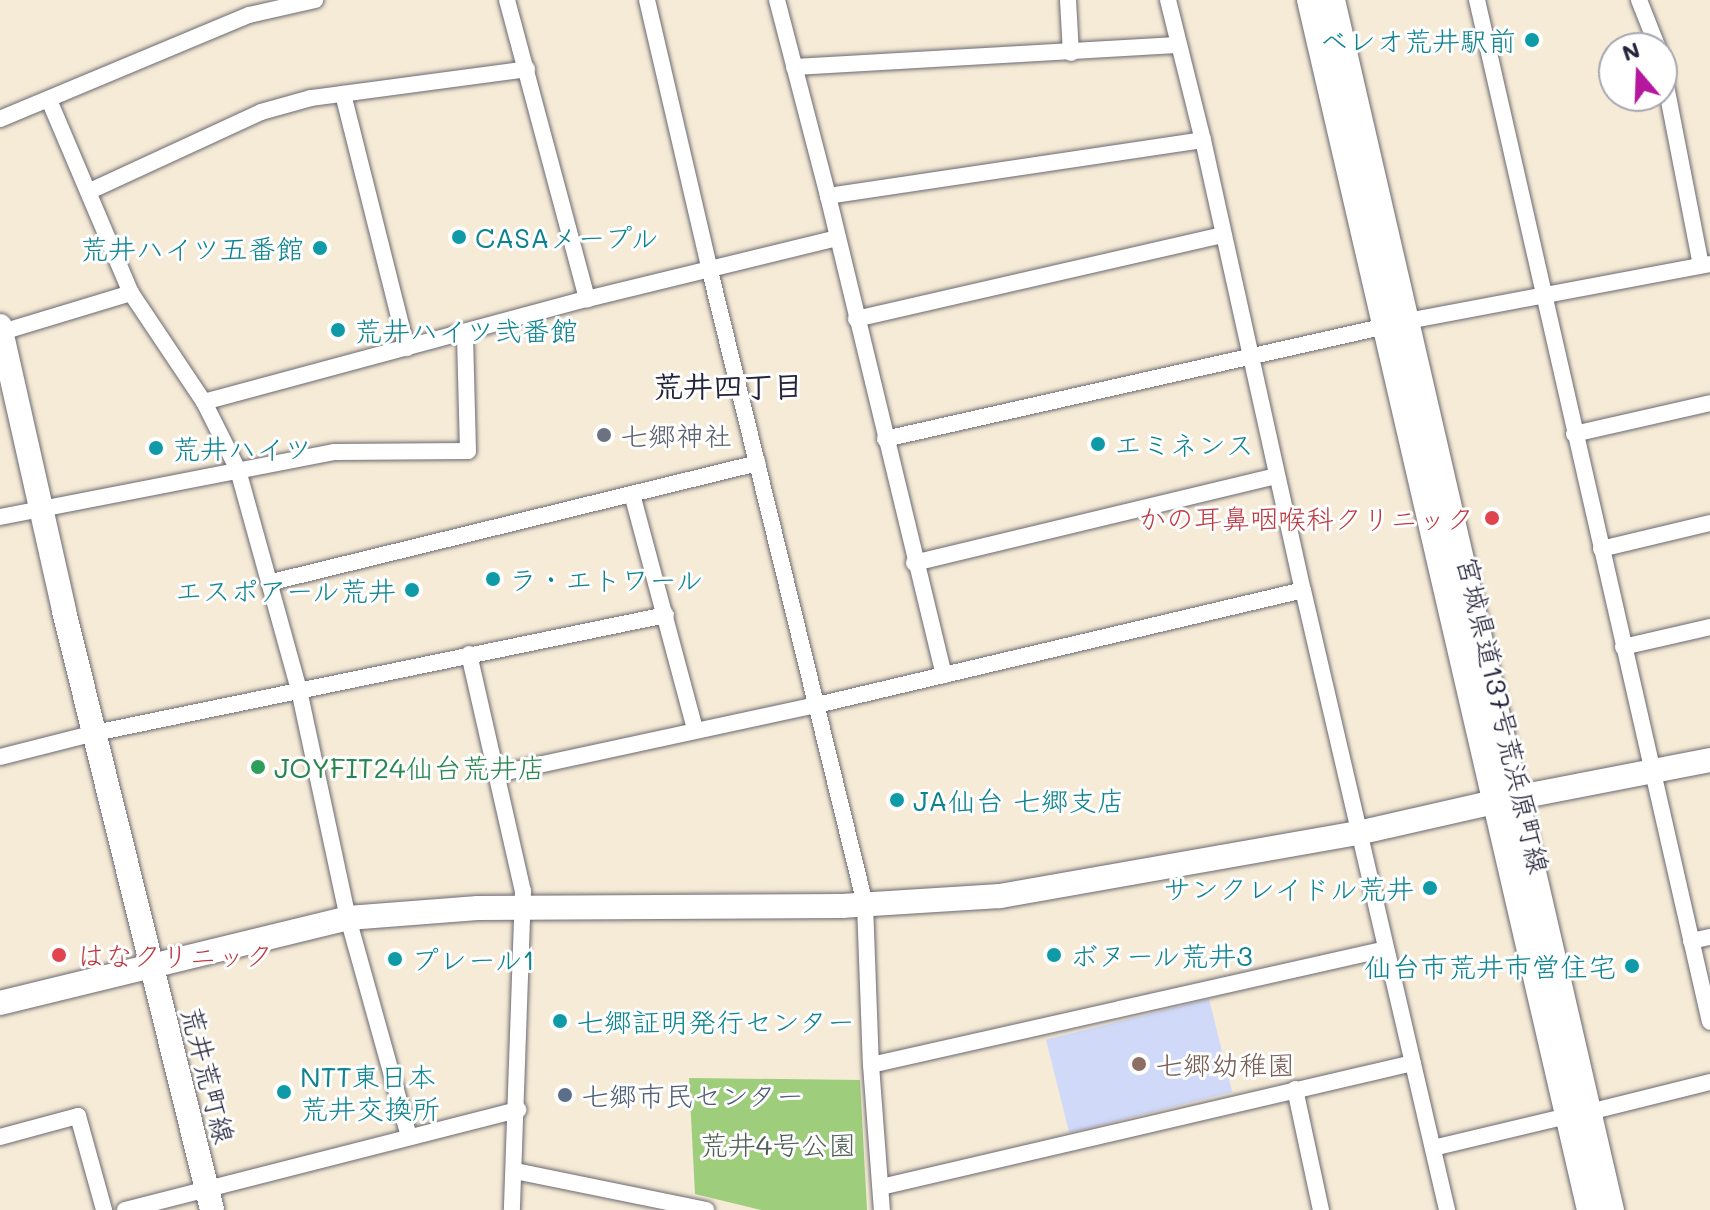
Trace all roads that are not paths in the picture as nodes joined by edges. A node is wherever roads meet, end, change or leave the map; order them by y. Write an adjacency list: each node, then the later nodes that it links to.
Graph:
1 (315, 0): 17 (street)
2 (507, 0): 15 (street)
3 (647, 0): 26 (street)
4 (777, 0): 14 (street)
5 (1068, 0): 13 (street)
6 (1168, 0): 12 (street)
7 (1309, 0): 31 (street, 宮城県道137号荒浜原町線)
8 (1333, 0): 31 (street, 宮城県道137号荒浜原町線)
9 (1477, 0): 28 (street)
10 (1639, 0): 11 (street)
11 (1652, 32)
12 (1177, 45): 13 (street); 20 (street)
13 (1071, 53): 14 (street)
14 (794, 67): 22 (street)
15 (527, 69): 16 (street); 29 (street)
16 (343, 94): 21 (street); 34 (street)
17 (49, 100): 19 (street); 21 (street)
18 (1672, 112): 25 (street)
19 (0, 119)
20 (1203, 140): 22 (street); 23 (street)
21 (90, 191): 27 (street)
22 (828, 196): 24 (street)
23 (1224, 235): 30 (street); 35 (street)
24 (837, 238): 26 (street); 30 (street)
25 (1706, 264): 28 (street)
26 (710, 271): 29 (street); 40 (street)
27 (131, 293): 32 (street); 36 (street)
28 (1543, 295): 31 (street); 38 (street)
29 (587, 299): 33 (street)
30 (856, 319): 39 (street)
31 (1396, 324): 35 (street); 64 (street, 宮城県道137号荒浜原町線)
32 (1, 329): 44 (street, 荒井荒町線)
33 (465, 333): 34 (street); 41 (street)
34 (407, 348): 36 (street)
35 (1251, 355): 39 (street); 42 (street)
36 (204, 402): 41 (street)
37 (1710, 403): 38 (street)
38 (1574, 434): 47 (street)
39 (885, 439): 48 (street)
40 (758, 463): 43 (street); 57 (street)
41 (238, 470): 44 (street); 49 (street)
42 (1277, 476): 48 (street); 50 (street)
43 (632, 494): 49 (street); 51 (street)
44 (43, 509): 45 (street); 59 (street, 荒井荒町線)
45 (0, 517)
46 (1710, 523): 47 (street)
47 (1601, 549): 53 (street)
48 (914, 563): 55 (street)
49 (272, 582): 56 (street)
50 (1303, 590): 55 (street); 65 (street)
51 (666, 615): 54 (street); 58 (street)
52 (1710, 627): 53 (street)
53 (1623, 647): 62 (street)
54 (469, 654): 56 (street); 63 (street)
55 (944, 675): 57 (street)
56 (299, 690): 59 (street); 68 (street)
57 (817, 705): 58 (street); 66 (street)
58 (695, 729): 63 (street)
59 (95, 733): 60 (street); 72 (street, 荒井荒町線)
60 (0, 757)
61 (1710, 760): 62 (street)
62 (1651, 772): 64 (street); 70 (street)
63 (497, 774): 67 (street)
64 (1506, 800): 65 (street); 80 (street, 宮城県道137号荒浜原町線)
65 (1358, 833): 66 (street); 71 (street)
66 (865, 904): 67 (street); 76 (street)
67 (523, 907): 68 (street); 79 (street)
68 (348, 918): 72 (street); 81 (street)
69 (1710, 937): 70 (street)
70 (1691, 941): 74 (street)
71 (1386, 949): 75 (street); 76 (street)
72 (151, 966): 73 (street); 86 (street, 荒井荒町線)
73 (0, 1003)
74 (1710, 1022)
75 (1413, 1063): 78 (street); 83 (street)
76 (871, 1065): 85 (street)
77 (1710, 1082): 80 (street)
78 (1295, 1089): 85 (street); 92 (street)
79 (518, 1110): 81 (street); 84 (street)
80 (1578, 1114): 83 (street); 94 (street, 宮城県道137号荒浜原町線); 95 (street, 宮城県道137号荒浜原町線)
81 (409, 1136): 86 (street)
82 (0, 1137): 87 (street)
83 (1433, 1148): 93 (street)
84 (515, 1171): 89 (street); 90 (street)
85 (881, 1187): 91 (street)
86 (210, 1201): 88 (street)
87 (104, 1210)
88 (125, 1210)
89 (512, 1210)
90 (706, 1210)
91 (882, 1210)
92 (1321, 1210)
93 (1447, 1210)
94 (1589, 1210)
95 (1612, 1210)

